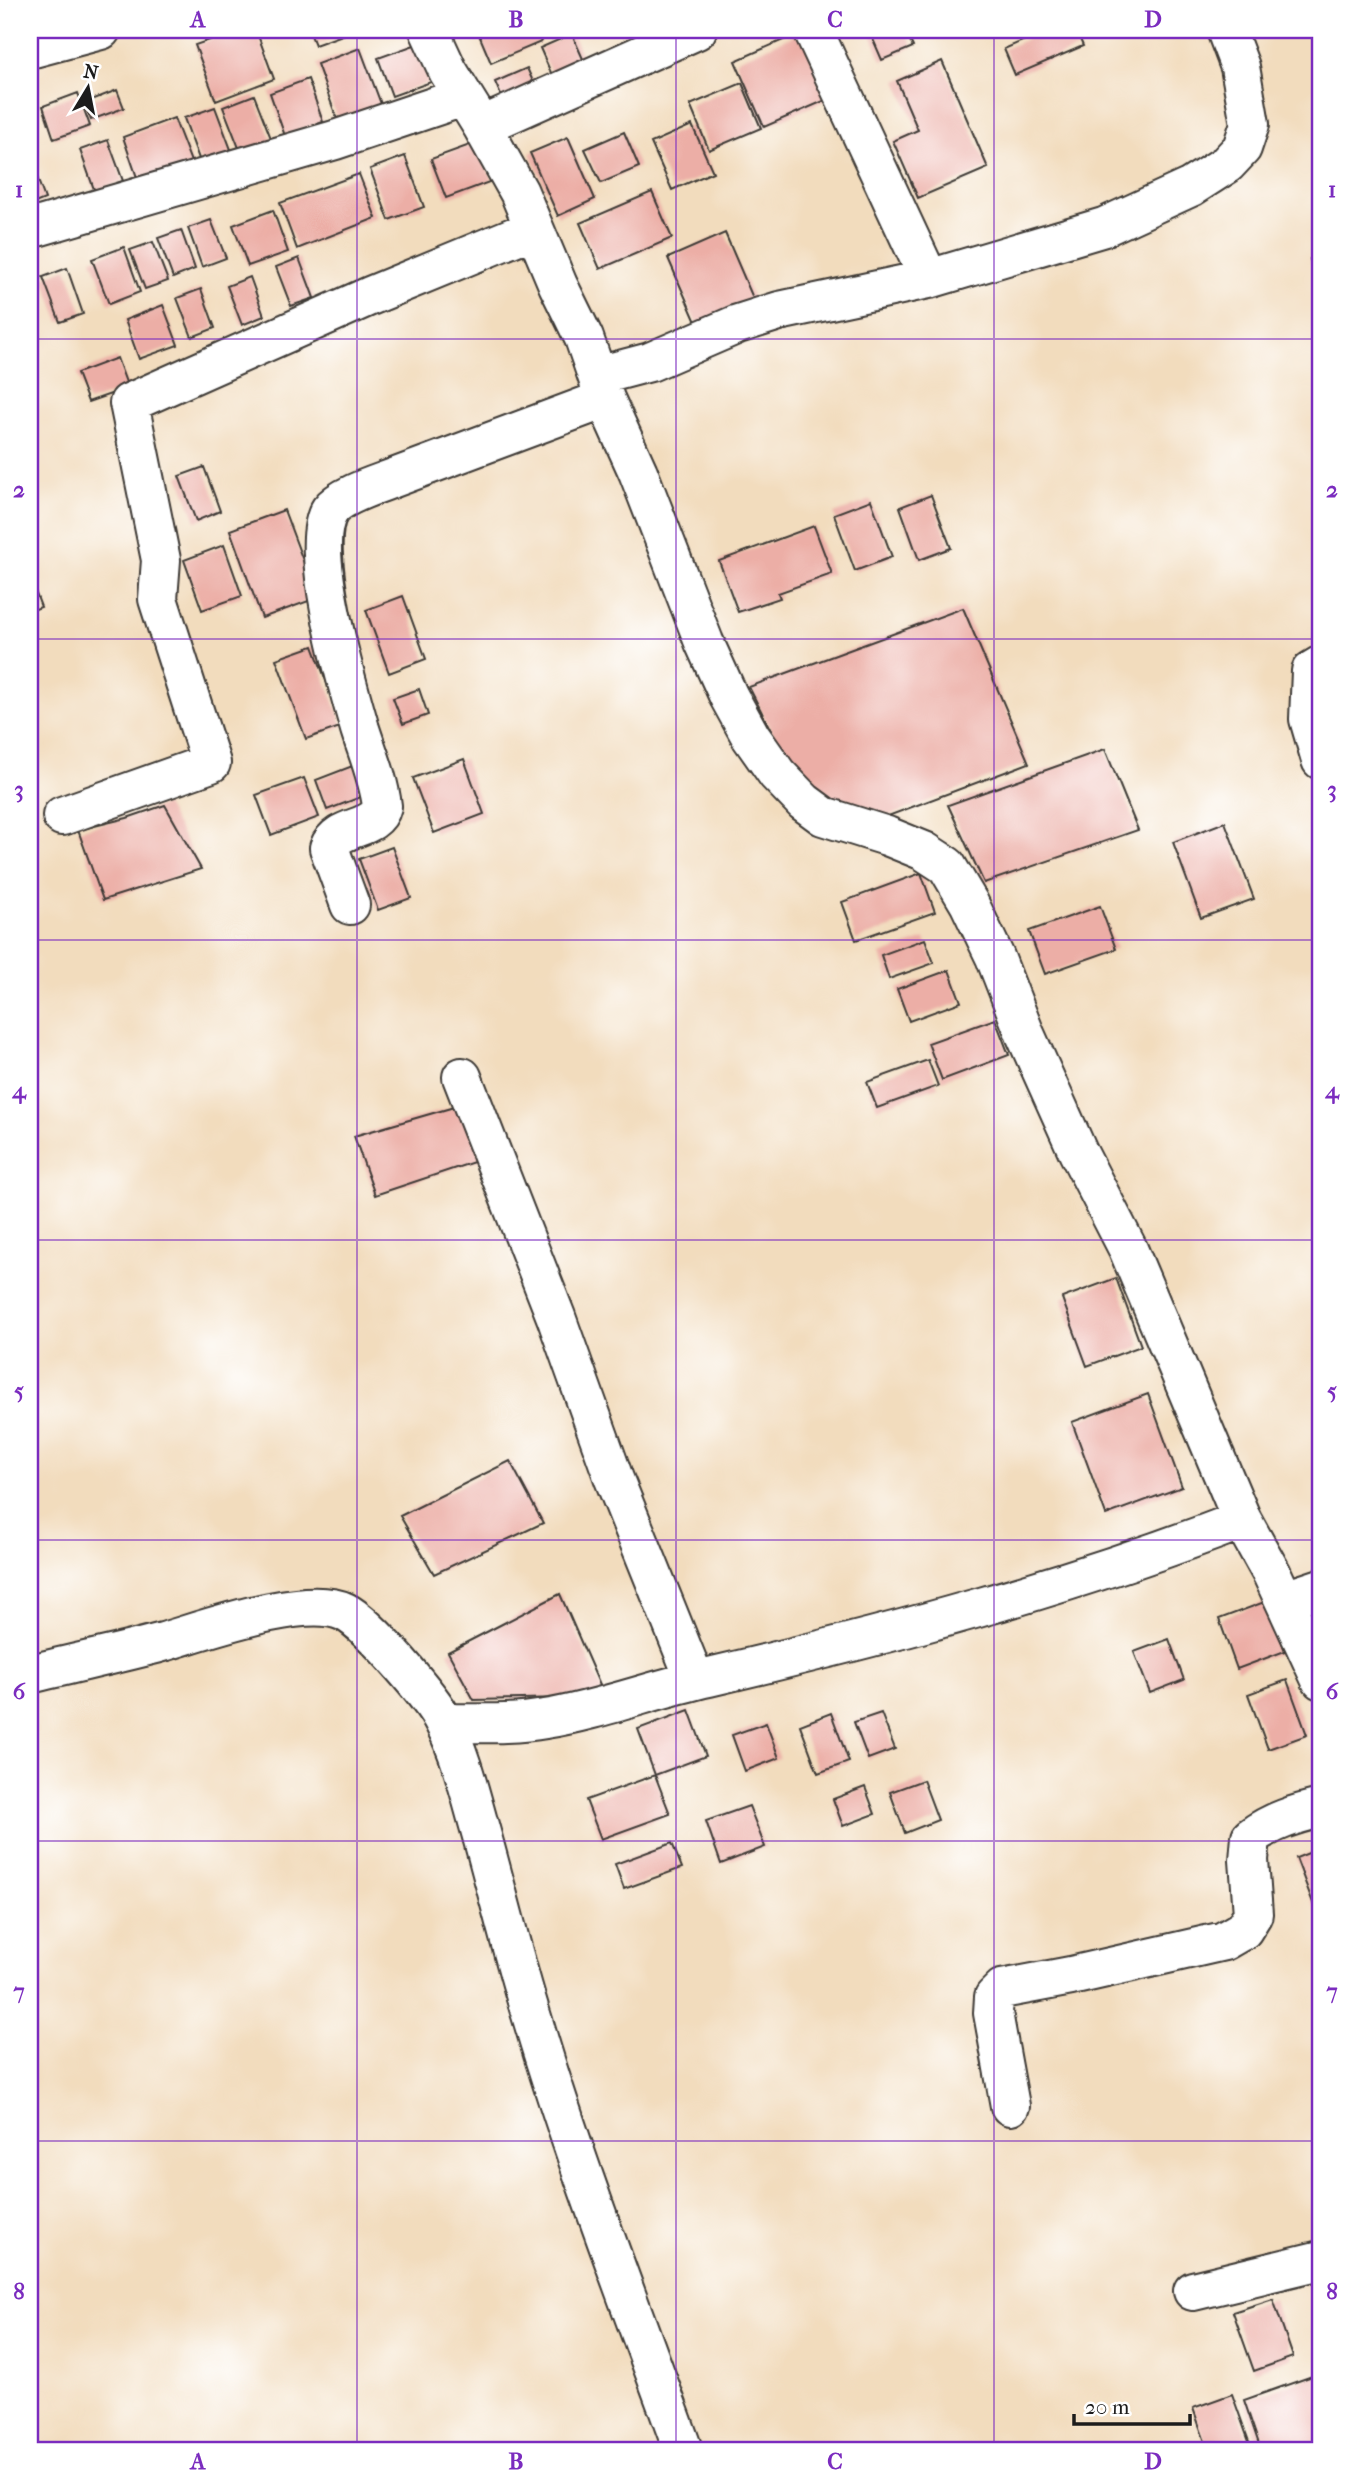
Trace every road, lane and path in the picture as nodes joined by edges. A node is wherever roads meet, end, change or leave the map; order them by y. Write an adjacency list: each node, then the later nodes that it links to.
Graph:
1 (101, 30): 6 (street)
2 (429, 30): 7 (street)
3 (697, 30): 7 (street)
4 (813, 30): 10 (street)
5 (1226, 30): 10 (street)
6 (30, 49)
7 (473, 111): 8 (street); 9 (street)
8 (30, 229)
9 (533, 229): 11 (street); 14 (street)
10 (929, 279): 11 (street)
11 (601, 387): 15 (street); 17 (street)
12 (1321, 665): 13 (street)
13 (1321, 760)
14 (62, 816)
15 (350, 905)
16 (462, 1077): 21 (street)
17 (1242, 1520): 19 (street); 21 (street)
18 (1321, 1588): 19 (street)
19 (1285, 1600): 22 (street)
20 (30, 1674): 23 (street)
21 (695, 1680): 23 (street)
22 (1321, 1680)
23 (445, 1723): 28 (street)
24 (1321, 1808): 25 (street)
25 (1010, 2106)
26 (1321, 2260): 27 (street)
27 (1193, 2291)
28 (683, 2450)

